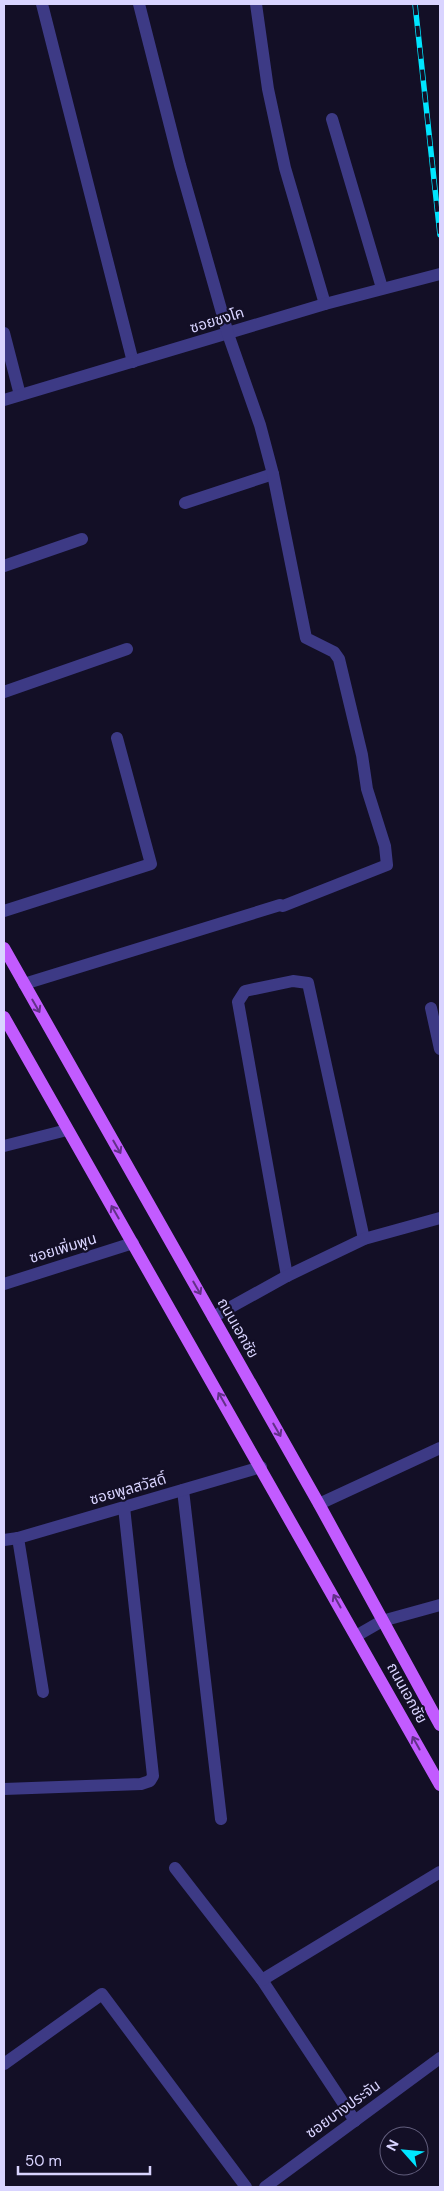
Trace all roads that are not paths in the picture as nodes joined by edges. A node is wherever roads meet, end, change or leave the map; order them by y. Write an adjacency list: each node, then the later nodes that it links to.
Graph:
1 (42, 4): 10 (street)
2 (139, 4): 9 (street)
3 (256, 4): 7 (street)
4 (332, 119): 6 (street)
5 (440, 274): 6 (street, ซอยชงโค)
6 (382, 288): 7 (street, ซอยชงโค)
7 (325, 304): 9 (street, ซอยชงโค)
8 (4, 333): 11 (street)
9 (228, 334): 10 (street, ซอยชงโค); 13 (street)
10 (133, 362): 11 (street, ซอยชงโค)
11 (20, 396): 12 (street, ซอยชงโค)
12 (4, 400)
13 (273, 474): 14 (street); 22 (street)
14 (185, 503)
15 (82, 539): 16 (street)
16 (4, 566)
17 (127, 649): 18 (street)
18 (4, 692)
19 (117, 738): 20 (street)
20 (4, 911)
21 (4, 948): 22 (main road, ถนนเอกชัย)
22 (24, 984): 33 (main road, ถนนเอกชัย, one-way to 33)
23 (431, 1008): 25 (street)
24 (4, 1017): 26 (main road, ถนนเอกชัย)
25 (440, 1049)
26 (67, 1130): 27 (street); 30 (main road, ถนนเอกชัย, one-way to 26)
27 (4, 1146)
28 (440, 1218): 29 (street)
29 (364, 1239): 31 (street); 31 (street)
30 (133, 1243): 32 (street, ซอยเพิ่มพูน); 35 (main road, ถนนเอกชัย, one-way to 30)
31 (286, 1276): 33 (street)
32 (4, 1284)
33 (213, 1317): 37 (main road, ถนนเอกชัย, one-way to 37)
34 (440, 1448): 37 (street)
35 (261, 1467): 36 (street, ซอยพูลสวัสดิ์); 43 (main road, ถนนเอกชัย, one-way to 35)
36 (183, 1490): 38 (street, ซอยพูลสวัสดิ์); 48 (street)
37 (319, 1504): 42 (main road, ถนนเอกชัย)
38 (124, 1507): 39 (street, ซอยพูลสวัสดิ์); 47 (street)
39 (18, 1538): 40 (street, ซอยพูลสวัสดิ์); 44 (street)
40 (4, 1540)
41 (440, 1605): 42 (street)
42 (382, 1621): 43 (street); 45 (main road, ถนนเอกชัย)
43 (356, 1636): 46 (main road, ถนนเอกชัย, one-way to 43)
44 (43, 1692)
45 (440, 1725)
46 (440, 1785)
47 (4, 1789)
48 (221, 1819)
49 (175, 1868): 51 (street)
50 (439, 1875): 51 (street)
51 (262, 1980): 54 (street)
52 (440, 2058): 54 (street, ซอยบางประจัน)
53 (4, 2064): 55 (street)
54 (355, 2120): 56 (street, ซอยบางประจัน)
55 (246, 2187)
56 (265, 2187)

